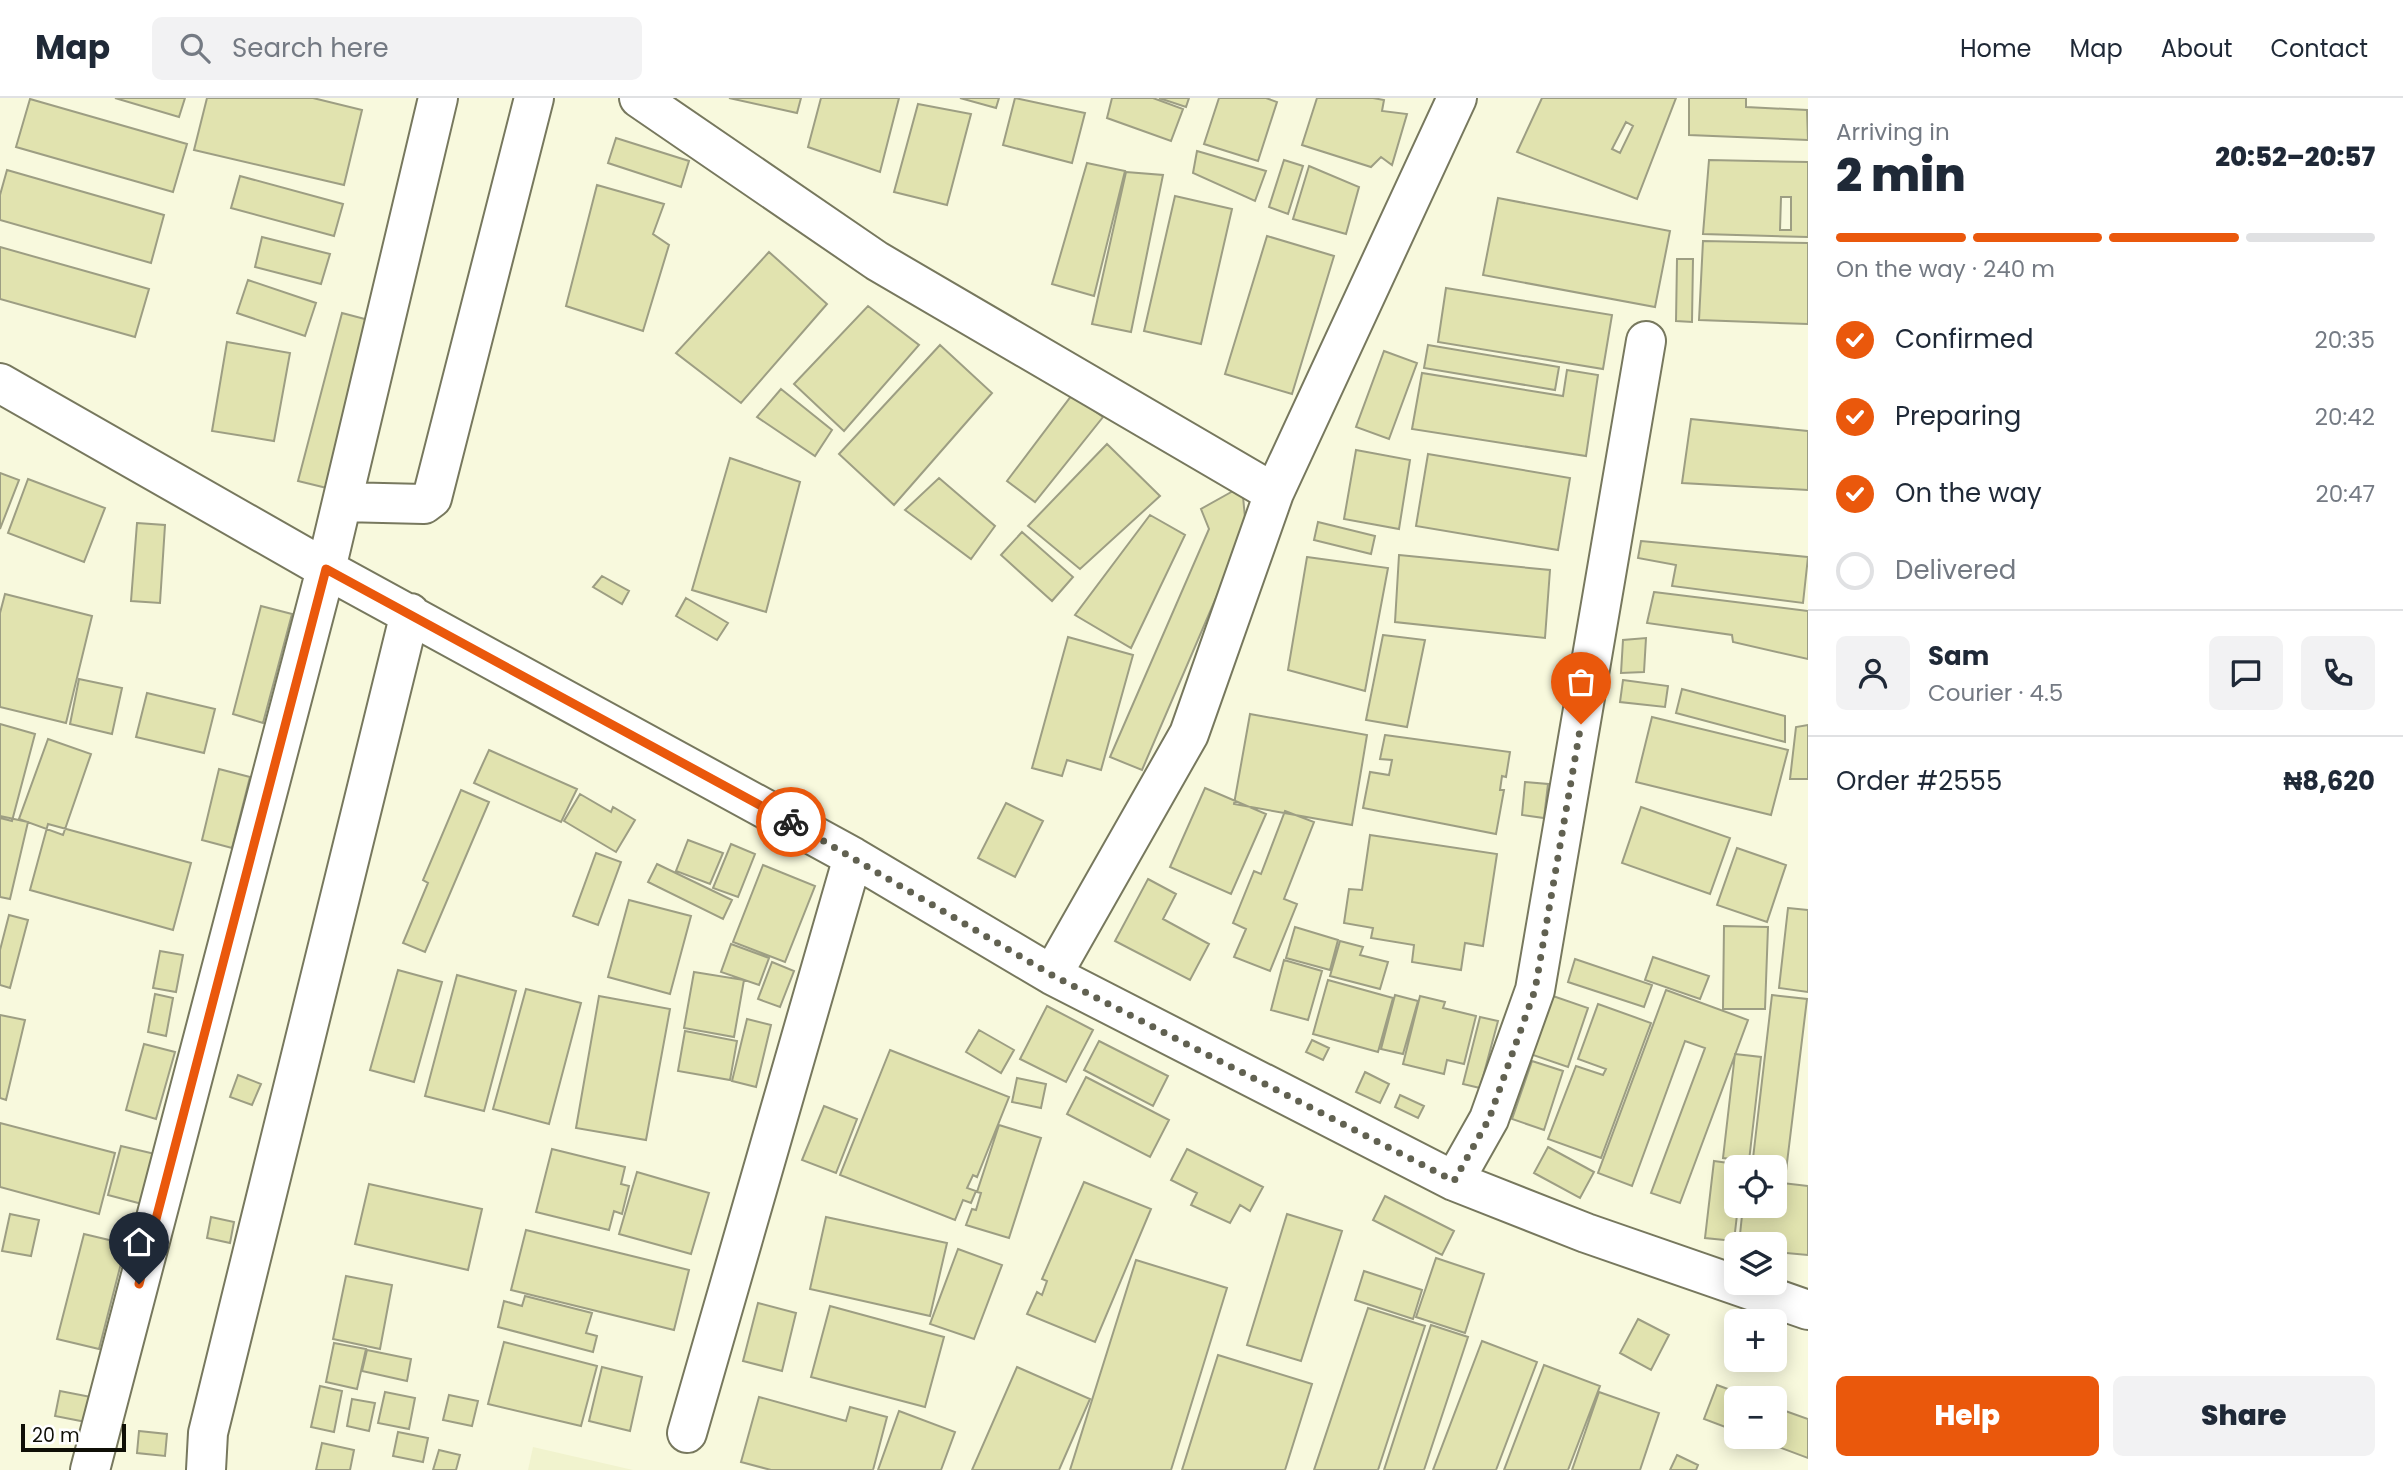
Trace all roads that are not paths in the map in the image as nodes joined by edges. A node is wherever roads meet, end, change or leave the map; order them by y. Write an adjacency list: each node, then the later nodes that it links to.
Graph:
1 (438, 98): 8 (street)
2 (534, 98): 8 (street)
3 (639, 98): 7 (street)
4 (1457, 98): 7 (street)
5 (1646, 341): 13 (street)
6 (0, 383): 9 (street)
7 (1275, 493): 12 (street)
8 (342, 502): 9 (street)
9 (326, 569): 10 (street); 16 (street)
10 (410, 613): 11 (street); 17 (street)
11 (853, 857): 12 (street); 15 (street)
12 (1052, 975): 13 (street)
13 (1454, 1181): 14 (street)
14 (1808, 1310)
15 (687, 1433)
16 (90, 1470)
17 (206, 1470)

